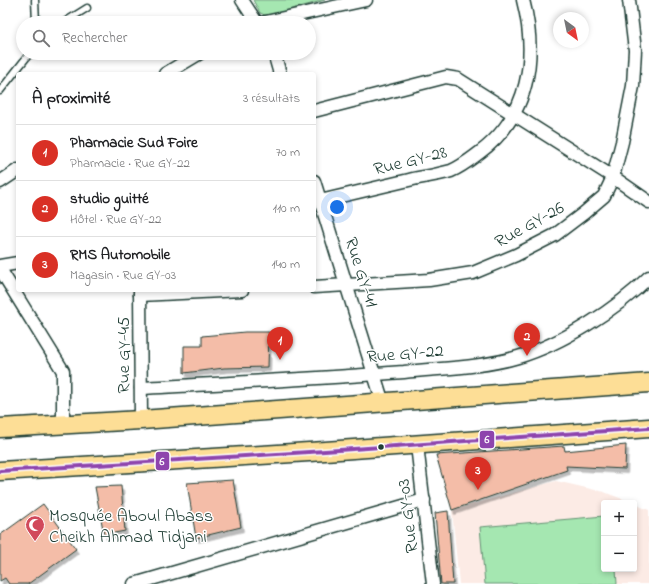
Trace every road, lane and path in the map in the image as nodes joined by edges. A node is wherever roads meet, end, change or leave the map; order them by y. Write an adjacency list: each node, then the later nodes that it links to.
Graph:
1 (35, 0): 7 (lane)
2 (242, 0): 9 (street)
3 (523, 0): 18 (street, Rue GY-28)
4 (630, 0): 20 (street, Rue GY-26)
5 (360, 1): 10 (street)
6 (88, 8): 8 (lane)
7 (36, 16)
8 (75, 16)
9 (252, 16)
10 (294, 16)
11 (24, 60): 16 (lane)
12 (192, 60): 14 (street)
13 (276, 60): 15 (street)
14 (180, 70)
15 (279, 72)
16 (0, 91)
17 (316, 110): 18 (street)
18 (514, 115): 20 (street); 23 (street, Rue GY-28)
19 (16, 171): 21 (street)
20 (613, 176): 24 (street); 28 (street, Rue GY-26)
21 (0, 182)
22 (316, 188): 23 (street, Rue GY-41)
23 (320, 201): 28 (street, Rue GY-41)
24 (649, 202)
25 (16, 264): 26 (street)
26 (0, 268): 36 (street)
27 (649, 278): 31 (street, Rue GY-22)
28 (347, 285): 29 (street, Rue GY-26); 31 (street, Rue GY-41)
29 (316, 287)
30 (140, 292): 33 (street, Rue GY-45)
31 (375, 374): 33 (street, Rue GY-22); 34 (street, Rue GY-41)
32 (649, 383): 34 (main road)
33 (141, 388): 35 (street, Rue GY-45)
34 (383, 403): 35 (main road)
35 (141, 420): 36 (main road)
36 (63, 425): 37 (main road)
37 (0, 428)
38 (649, 428): 39 (main road)
39 (417, 445): 40 (main road); 41 (street, Rue GY-03)
40 (0, 471)
41 (424, 500): 42 (street); 44 (street, Rue GY-03)
42 (168, 579): 43 (street)
43 (134, 584)
44 (433, 584)

